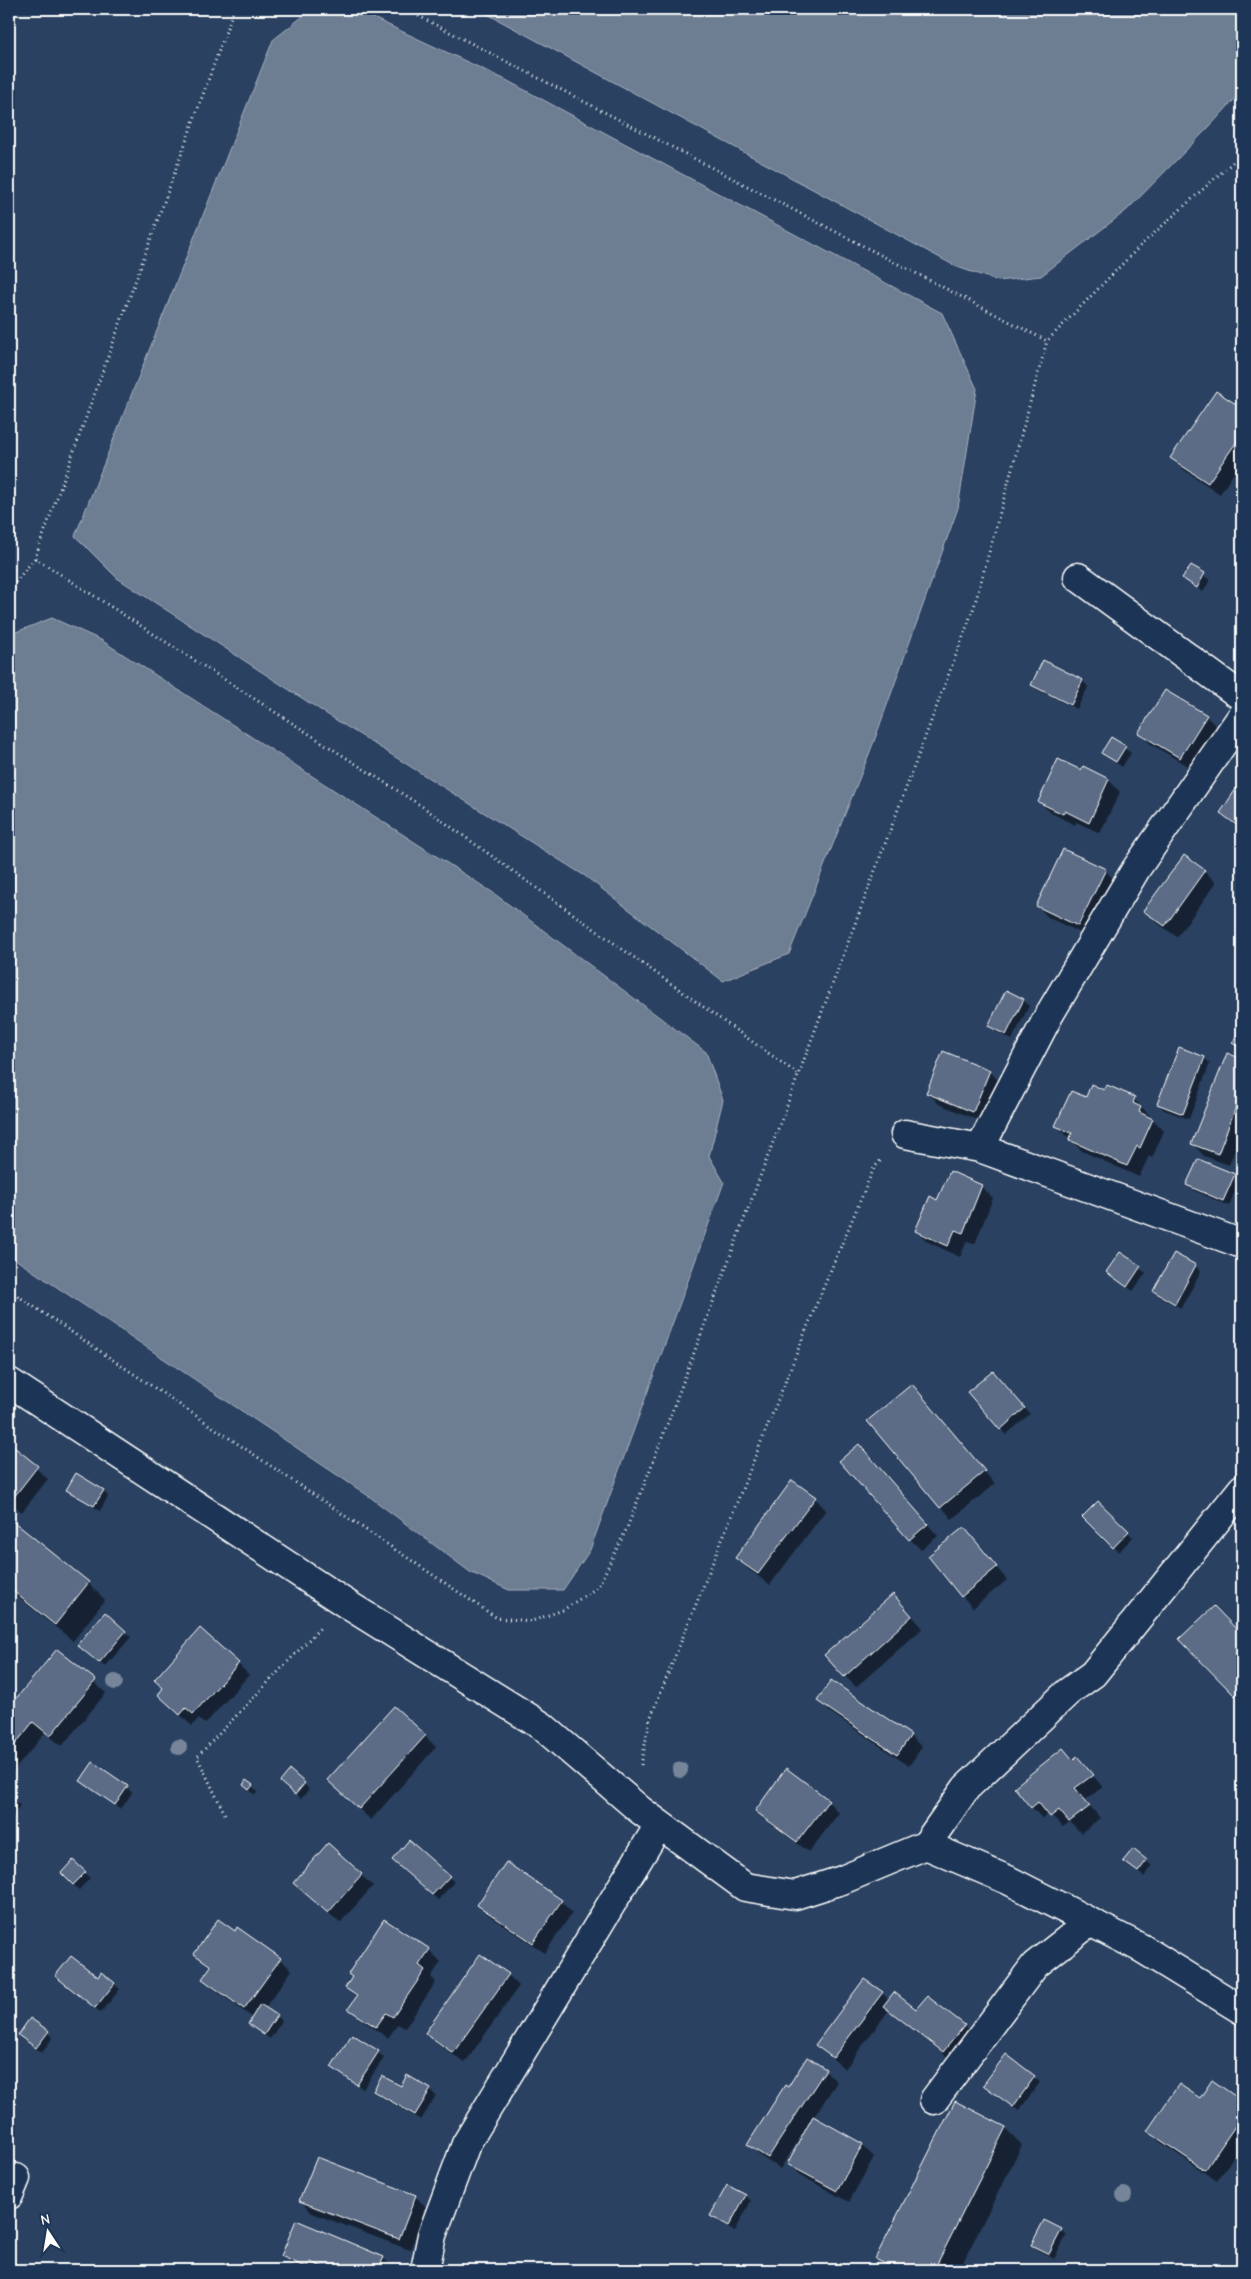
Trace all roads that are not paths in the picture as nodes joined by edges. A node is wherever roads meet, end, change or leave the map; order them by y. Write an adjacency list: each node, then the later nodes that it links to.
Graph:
1 (1078, 577): 2 (street)
2 (1242, 697)
3 (1242, 716): 5 (street)
4 (905, 1134): 5 (street)
5 (980, 1148): 6 (street)
6 (1242, 1244)
7 (9, 1382): 9 (street)
8 (1242, 1489): 10 (street)
9 (649, 1818): 10 (street); 14 (street)
10 (926, 1845): 11 (street)
11 (1090, 1922): 12 (street); 13 (street)
12 (1242, 2010)
13 (934, 2100)
14 (425, 2270)

